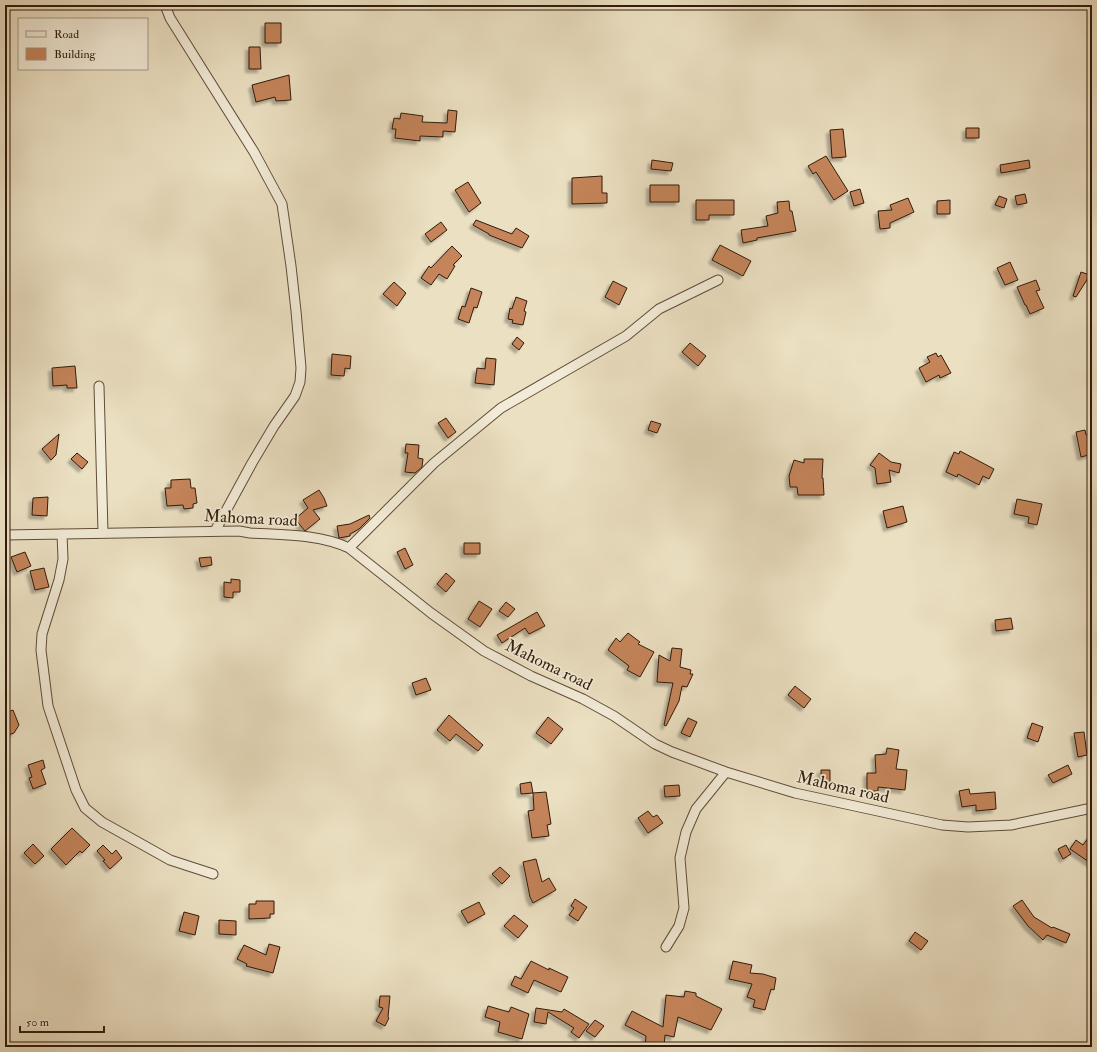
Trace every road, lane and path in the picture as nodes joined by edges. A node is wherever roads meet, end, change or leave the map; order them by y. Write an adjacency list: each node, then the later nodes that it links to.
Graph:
1 (165, 5): 4 (street)
2 (718, 280): 8 (street)
3 (99, 386): 5 (street)
4 (214, 531): 5 (street, Mahoma road); 8 (street, Mahoma road)
5 (103, 532): 6 (street, Mahoma road)
6 (62, 534): 7 (street, Mahoma road); 11 (street)
7 (5, 535)
8 (349, 548): 9 (street, Mahoma road)
9 (726, 772): 10 (street, Mahoma road); 12 (street)
10 (1092, 808)
11 (213, 874)
12 (666, 947)

